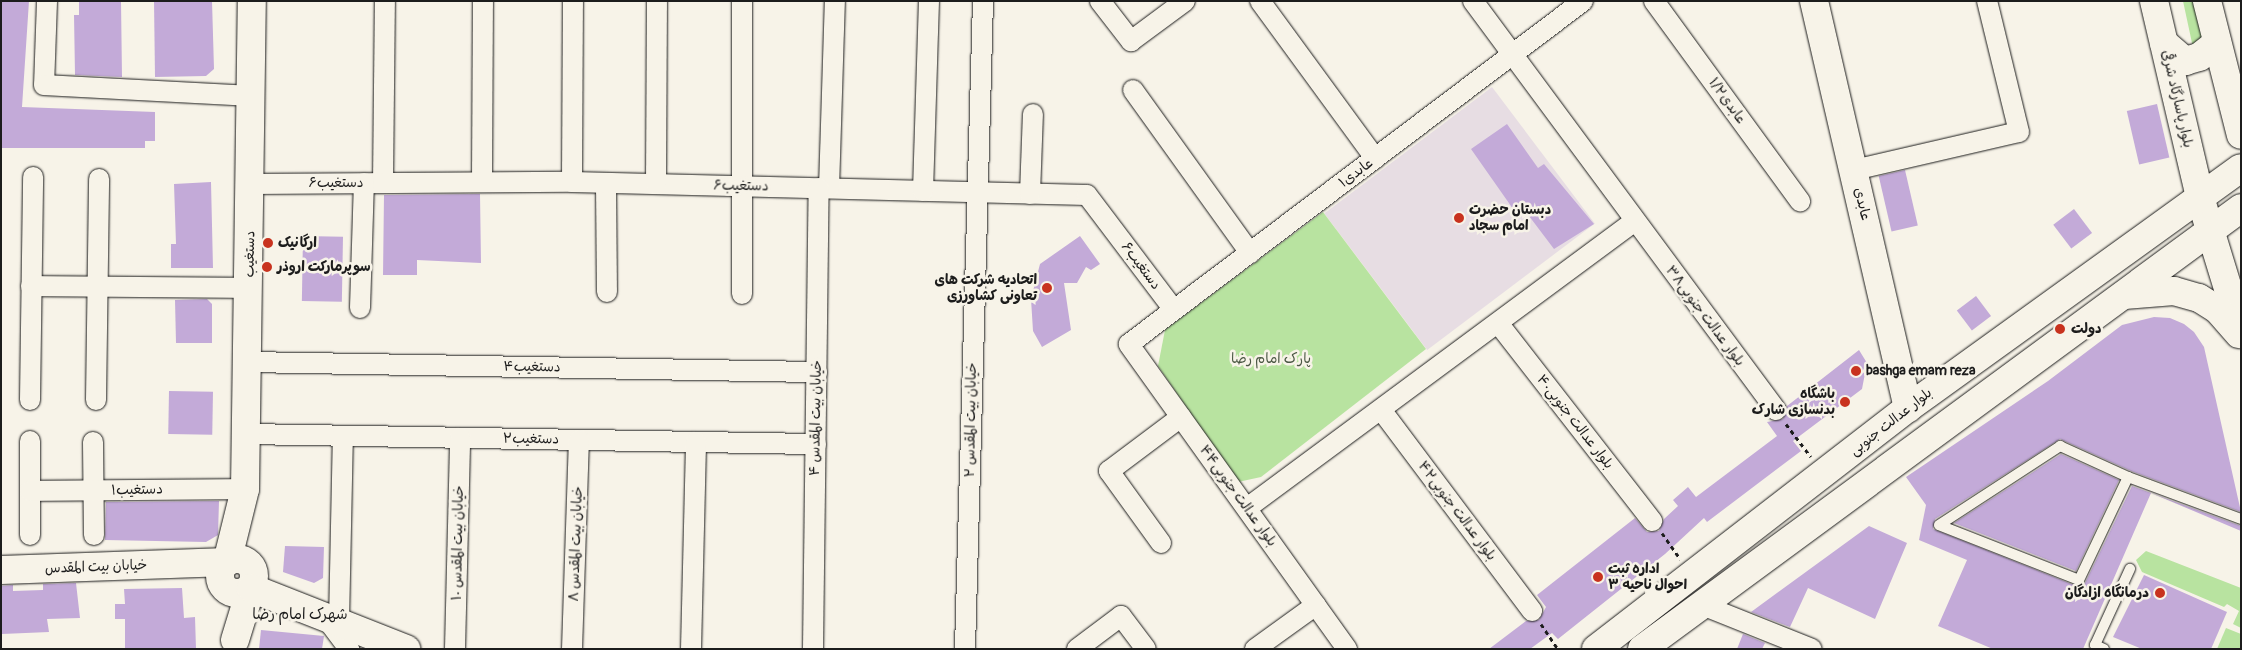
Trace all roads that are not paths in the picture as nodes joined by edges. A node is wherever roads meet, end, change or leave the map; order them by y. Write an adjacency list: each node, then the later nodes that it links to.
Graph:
1 (252, 1): 26 (main road, دستغیب)
2 (385, 1): 36 (street)
3 (483, 1): 34 (street)
4 (573, 1): 35 (street)
5 (657, 1): 39 (street)
6 (742, 1): 40 (street)
7 (835, 1): 41 (street, خیابان بیت المقدس ۴)
8 (928, 1): 42 (street)
9 (983, 1): 43 (street, خیابان بیت المقدس ۲)
10 (1100, 1): 11 (street)
11 (1185, 1)
12 (1260, 1): 29 (street)
13 (1473, 1): 23 (street, بلوار عدالت جنوبی۳۸)
14 (1583, 1): 23 (street, ۱عابدی)
15 (1654, 1): 46 (street, عابدی۱/۲)
16 (1814, 1): 31 (main road, عابدی)
17 (1987, 1): 31 (street)
18 (2154, 1): 21 (main road, بلوار پاسارگاد شرقی)
19 (2207, 1): 22 (main road)
20 (46, 2): 26 (street)
21 (2164, 43): 22 (main road); 45 (main road, بلوار پاسارگاد شرقی)
22 (2216, 44): 24 (main road); 28 (main road)
23 (1513, 54): 29 (street, ۱عابدی); 48 (street, بلوار عدالت جنوبی۳۸)
24 (2241, 64)
25 (1133, 90): 50 (street)
26 (252, 96): 38 (main road, دستغیب)
27 (1033, 114): 44 (street)
28 (2241, 135)
29 (1375, 158): 50 (street, ۱عابدی)
30 (2241, 168): 45 (main road, بلوار عدالت جنوبی)
31 (1854, 170): 67 (main road, عابدی)
32 (33, 177): 51 (street)
33 (99, 179): 52 (street)
34 (482, 182): 35 (street, دستغیب۶); 36 (street, دستغیب۶)
35 (572, 182): 37 (street, دستغیب۶)
36 (374, 183): 38 (street, دستغیب۶); 57 (street)
37 (606, 183): 39 (street, دستغیب۶); 54 (street)
38 (251, 184): 53 (main road, دستغیب)
39 (656, 184): 40 (street, دستغیب۶)
40 (744, 186): 41 (street, دستغیب۶); 55 (street)
41 (824, 188): 42 (street, دستغیب۶); 64 (street, خیابان بیت المقدس ۴)
42 (923, 191): 43 (street, دستغیب۶)
43 (976, 192): 44 (street, دستغیب۶); 103 (street, خیابان بیت المقدس ۲)
44 (1030, 194): 58 (street, دستغیب۶)
45 (2200, 198): 49 (main road, بلوار پاسارگاد شرقی); 67 (main road, بلوار عدالت جنوبی)
46 (1800, 201)
47 (2241, 208): 49 (main road)
48 (1634, 222): 59 (street); 68 (street, بلوار عدالت جنوبی۳۸)
49 (2210, 231): 56 (main road); 60 (main road, بلوار پاسارگاد شرقی)
50 (1250, 253): 58 (street, ۱عابدی)
51 (31, 286): 52 (street); 65 (street)
52 (98, 287): 53 (street); 66 (street)
53 (249, 288): 63 (main road, دستغیب)
54 (607, 292)
55 (742, 294)
56 (2124, 295): 61 (main road); 93 (main road)
57 (360, 308)
58 (1174, 310): 62 (street, ۱عابدی)
59 (1498, 323): 69 (street); 85 (street, بلوار عدالت جنوبی۴۰)
60 (2241, 331)
61 (2241, 337)
62 (1129, 344): 70 (street, بلوار عدالت جنوبی۴۴)
63 (247, 362): 64 (street, دستغیب۴); 71 (main road, دستغیب)
64 (817, 372): 78 (street, خیابان بیت المقدس ۴)
65 (30, 400)
66 (96, 400)
67 (1908, 408): 108 (main road, بلوار عدالت جنوبی)
68 (1776, 410)
69 (1382, 411): 83 (street); 94 (street, بلوار عدالت جنوبی۴۲)
70 (1181, 417): 83 (street, بلوار عدالت جنوبی۴۴); 88 (street)
71 (246, 434): 72 (street, ۲دستغیب); 82 (main road, دستغیب)
72 (343, 436): 73 (street, ۲دستغیب); 95 (street)
73 (460, 438): 75 (street, ۲دستغیب); 99 (street, خیابان بیت المقدس ۱۰)
74 (30, 440): 81 (street)
75 (579, 440): 77 (street, ۲دستغیب); 100 (street, خیابان بیت المقدس ۸)
76 (93, 442): 80 (street)
77 (696, 442): 78 (street, ۲دستغیب); 101 (street)
78 (816, 444): 102 (street, خیابان بیت المقدس ۴)
79 (2128, 477): 79 (lane); 84 (lane)
80 (93, 491): 81 (street, دستغیب۱); 82 (street, دستغیب۱); 87 (street)
81 (30, 492): 86 (street)
82 (244, 497): 91 (main road, دستغیب)
83 (1247, 508): 92 (street, بلوار عدالت جنوبی۴۴)
84 (2241, 520)
85 (1652, 521)
86 (30, 535)
87 (94, 535)
88 (1161, 543)
89 (2130, 569): 111 (lane)
90 (1, 570): 91 (main road, خیابان بیت المقدس)
91 (237, 574): 95 (main road); 96 (main road, دستغیب)
92 (1316, 604): 106 (street); 107 (street, بلوار عدالت جنوبی۴۴)
93 (1702, 605): 109 (main road); 110 (street)
94 (1532, 611)
95 (332, 620): 97 (street); 98 (main road)
96 (236, 644)
97 (349, 649)
98 (406, 649)
99 (455, 649)
100 (572, 649)
101 (691, 649)
102 (812, 649)
103 (965, 649)
104 (1077, 649): 105 (street)
105 (1146, 649)
106 (1254, 649)
107 (1346, 649)
108 (1596, 649)
109 (1642, 649)
110 (1812, 649)
111 (2104, 649)

